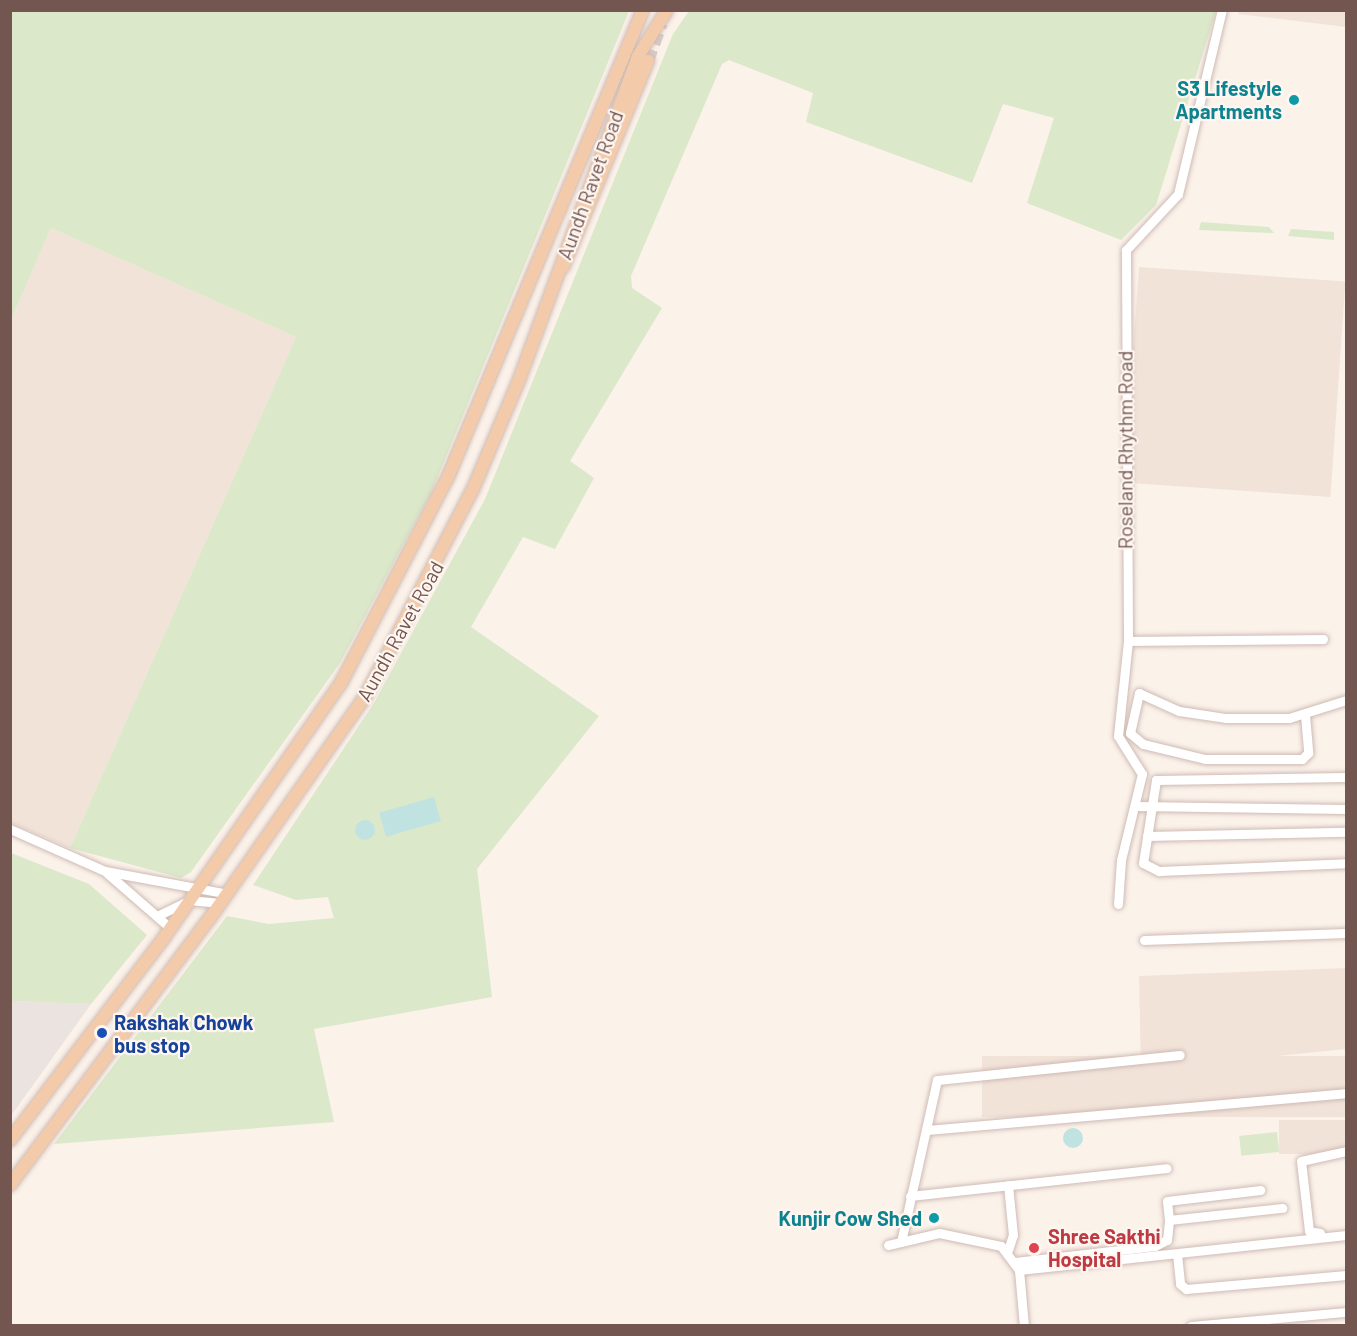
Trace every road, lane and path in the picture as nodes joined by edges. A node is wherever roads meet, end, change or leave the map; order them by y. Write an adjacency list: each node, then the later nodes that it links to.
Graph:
1 (643, 10): 19 (main road, Aundh Ravet Road)
2 (667, 10): 5 (main road, Aundh Ravet Road)
3 (1222, 10): 7 (street, Roseland Rhythm Road)
4 (648, 61): 5 (main road)
5 (559, 273): 20 (main road, Aundh Ravet Road)
6 (1323, 639): 7 (street)
7 (1128, 641): 11 (street, Roseland Rhythm Road)
8 (1347, 700): 9 (street)
9 (1305, 715): 9 (street)
10 (1347, 777): 12 (street)
11 (1136, 806): 12 (street); 22 (street, Roseland Rhythm Road)
12 (1152, 807): 13 (street); 16 (street)
13 (1347, 808)
14 (10, 830): 18 (street)
15 (1347, 832): 16 (street)
16 (1147, 836): 17 (street)
17 (1347, 863)
18 (105, 871): 19 (street); 23 (street)
19 (198, 889): 20 (street); 21 (main road, Aundh Ravet Road)
20 (221, 898): 21 (street); 33 (main road, Aundh Ravet Road)
21 (190, 900): 23 (street); 24 (main road, Aundh Ravet Road)
22 (1118, 904)
23 (157, 916): 24 (street)
24 (170, 928): 30 (main road, Aundh Ravet Road)
25 (1347, 933): 26 (street)
26 (1144, 940)
27 (1180, 1055): 29 (street)
28 (1347, 1093): 29 (street)
29 (926, 1130): 36 (street)
30 (10, 1140)
31 (1347, 1151): 39 (street)
32 (1166, 1168): 34 (street)
33 (10, 1185)
34 (1008, 1185): 36 (street); 43 (street)
35 (1260, 1190): 38 (street)
36 (910, 1196): 41 (street)
37 (1282, 1208): 38 (street)
38 (1169, 1220): 45 (street)
39 (1347, 1230)
40 (1347, 1235): 44 (street)
41 (901, 1242): 42 (street); 43 (street)
42 (888, 1245)
43 (1008, 1250): 45 (street)
44 (1177, 1254): 45 (street); 46 (street)
45 (1017, 1266): 49 (street)
46 (1347, 1275)
47 (1347, 1312): 48 (street)
48 (1281, 1321): 50 (street)
49 (1024, 1326)
50 (1191, 1326)

